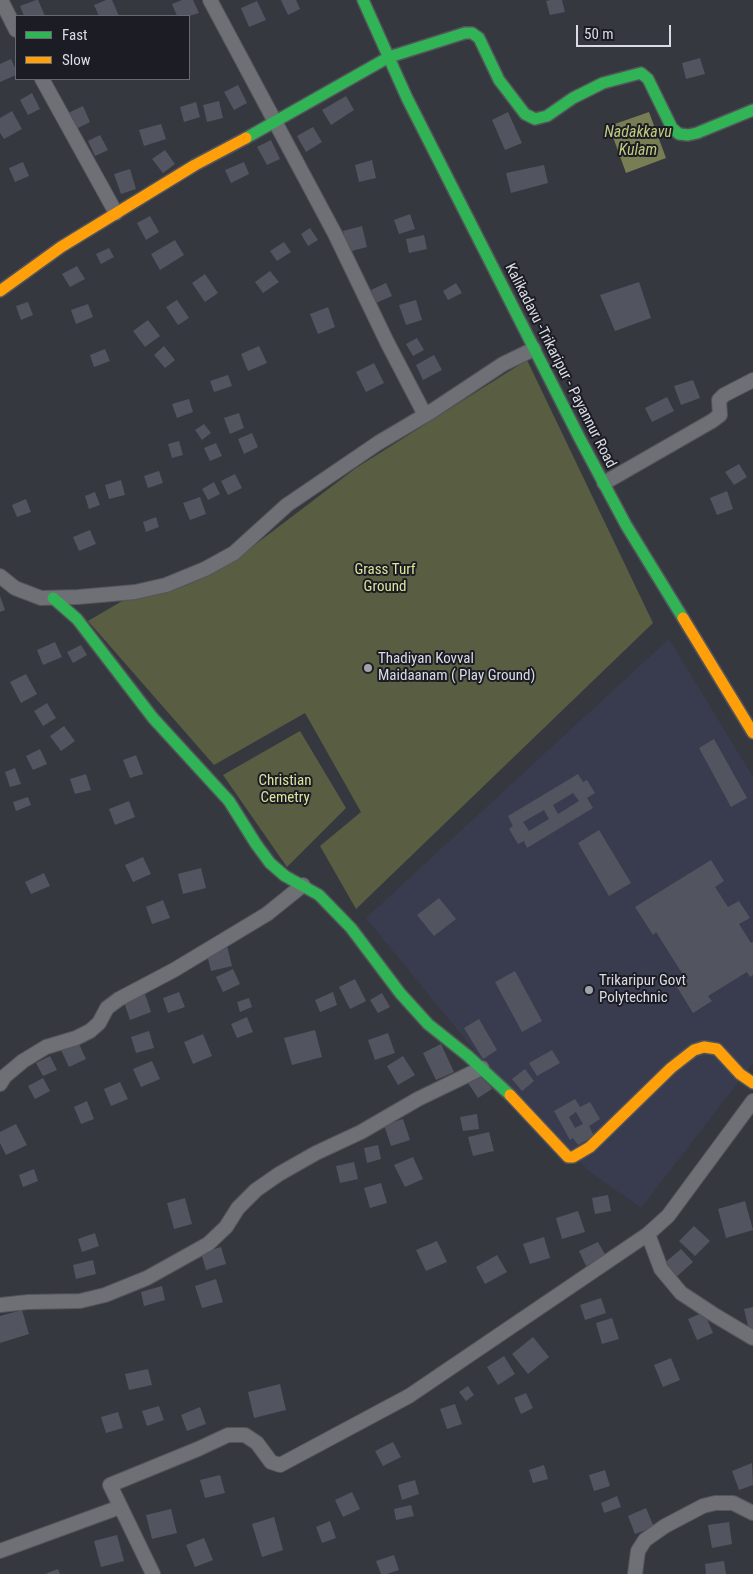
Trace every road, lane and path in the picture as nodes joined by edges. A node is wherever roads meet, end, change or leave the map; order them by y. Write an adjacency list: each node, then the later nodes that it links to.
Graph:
1 (0, 0): 4 (street)
2 (210, 0): 8 (street)
3 (363, 0): 5 (street, Kalikadavu -Trikaripur - Payannur Road)
4 (15, 28)
5 (389, 57): 7 (street); 8 (street); 11 (street, Kalikadavu -Trikaripur - Payannur Road)
6 (43, 80): 9 (street)
7 (753, 110)
8 (276, 122): 9 (street); 13 (street)
9 (116, 213): 10 (street)
10 (0, 290)
11 (534, 349): 13 (street); 14 (street, Kalikadavu -Trikaripur - Payannur Road)
12 (753, 380): 14 (street)
13 (425, 415): 16 (street)
14 (604, 483): 17 (street, Kalikadavu -Trikaripur - Payannur Road)
15 (0, 576): 16 (street)
16 (53, 598): 18 (street)
17 (753, 734)
18 (303, 885): 19 (street); 21 (street)
19 (482, 1068): 20 (street); 24 (street)
20 (753, 1083)
21 (0, 1084)
22 (753, 1101): 23 (street)
23 (648, 1234): 25 (street); 26 (street)
24 (0, 1305)
25 (753, 1338)
26 (120, 1507): 28 (street); 30 (street)
27 (753, 1513): 29 (street)
28 (0, 1551)
29 (633, 1572)
30 (153, 1574)

